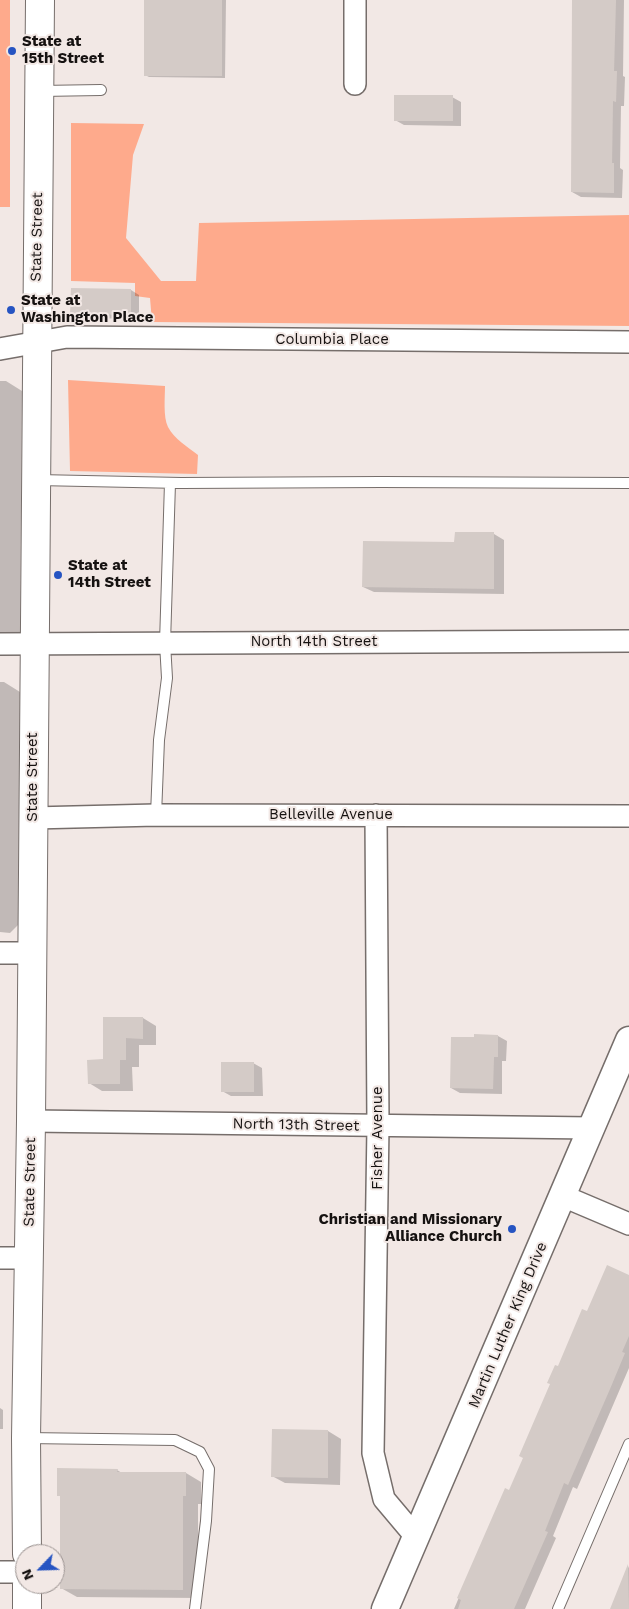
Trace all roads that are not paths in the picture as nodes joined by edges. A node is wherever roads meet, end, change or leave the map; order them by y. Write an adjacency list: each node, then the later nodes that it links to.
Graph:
1 (40, 0): 5 (main road, State Street)
2 (355, 0): 3 (street)
3 (355, 84)
4 (101, 90): 5 (lane)
5 (39, 91): 6 (main road, State Street)
6 (36, 342): 7 (street, Columbia Place); 8 (street, Columbia Place); 9 (main road, State Street)
7 (629, 342)
8 (0, 349)
9 (36, 480): 10 (lane); 15 (main road, State Street)
10 (170, 483): 11 (lane); 13 (lane)
11 (629, 483)
12 (629, 641): 13 (street, North 14th Street)
13 (166, 643): 15 (street, North 14th Street); 16 (lane)
14 (0, 644): 15 (street, North 14th Street)
15 (34, 644): 19 (main road, State Street)
16 (156, 815): 17 (street, Belleville Avenue); 19 (street, Belleville Avenue)
17 (376, 815): 18 (street, Belleville Avenue); 24 (street, Fisher Avenue)
18 (629, 816)
19 (33, 818): 21 (main road, State Street)
20 (0, 953): 21 (street)
21 (32, 953): 23 (main road, State Street)
22 (629, 1040): 25 (street, Martin Luther King Drive)
23 (30, 1121): 24 (street, North 13th Street); 29 (main road, State Street)
24 (378, 1126): 25 (street, North 13th Street); 32 (street, Fisher Avenue)
25 (592, 1128): 26 (street, Martin Luther King Drive)
26 (563, 1196): 27 (street); 32 (street, Martin Luther King Drive)
27 (629, 1224)
28 (0, 1258): 29 (street)
29 (29, 1258): 30 (main road, State Street)
30 (26, 1438): 33 (main road, State Street); 38 (lane)
31 (629, 1444): 40 (lane)
32 (416, 1537): 39 (street, Martin Luther King Drive)
33 (27, 1544)
34 (0, 1572): 35 (street)
35 (15, 1572)
36 (27, 1594): 37 (main road)
37 (27, 1609)
38 (195, 1609)
39 (385, 1609)
40 (558, 1609)

